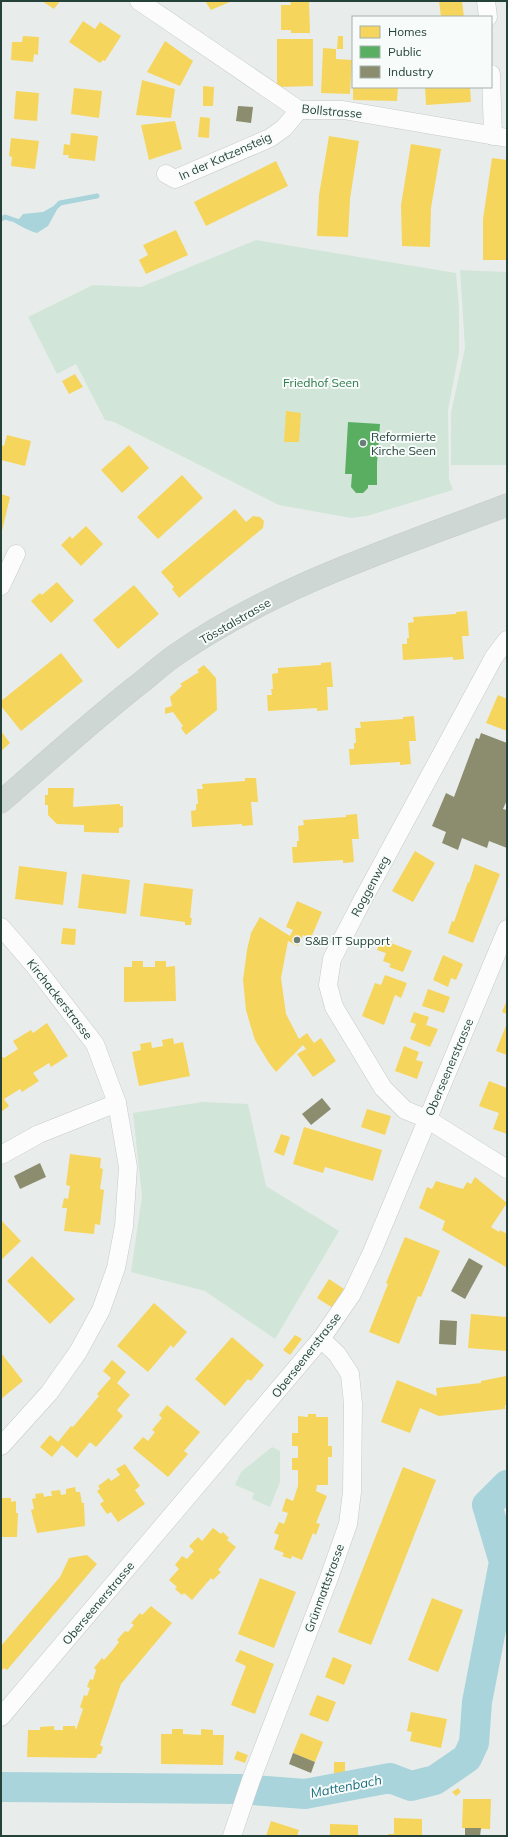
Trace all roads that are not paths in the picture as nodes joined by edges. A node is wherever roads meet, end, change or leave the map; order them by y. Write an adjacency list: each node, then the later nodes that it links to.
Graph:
1 (139, 1): 5 (street, Bollstrasse)
2 (486, 1): 3 (street)
3 (488, 16)
4 (492, 81): 6 (street)
5 (299, 110): 6 (street, Bollstrasse); 7 (street, In der Katzensteig)
6 (500, 137)
7 (166, 174)
8 (507, 505): 12 (main road, Tösstalstrasse)
9 (16, 554): 10 (street)
10 (1, 586)
11 (507, 640): 16 (street, Roggenweg)
12 (1, 802)
13 (1, 927): 15 (street, Kirchackerstrasse)
14 (507, 929): 16 (street, Oberseenerstrasse)
15 (117, 1103): 17 (street); 20 (street, Kirchackerstrasse)
16 (426, 1119): 18 (street, Roggenweg); 19 (street, Oberseenerstrasse)
17 (1, 1155)
18 (507, 1169)
19 (321, 1339): 21 (street, Oberseenerstrasse); 22 (street, Grünmattstrasse)
20 (1, 1446)
21 (1, 1717)
22 (232, 1836)

